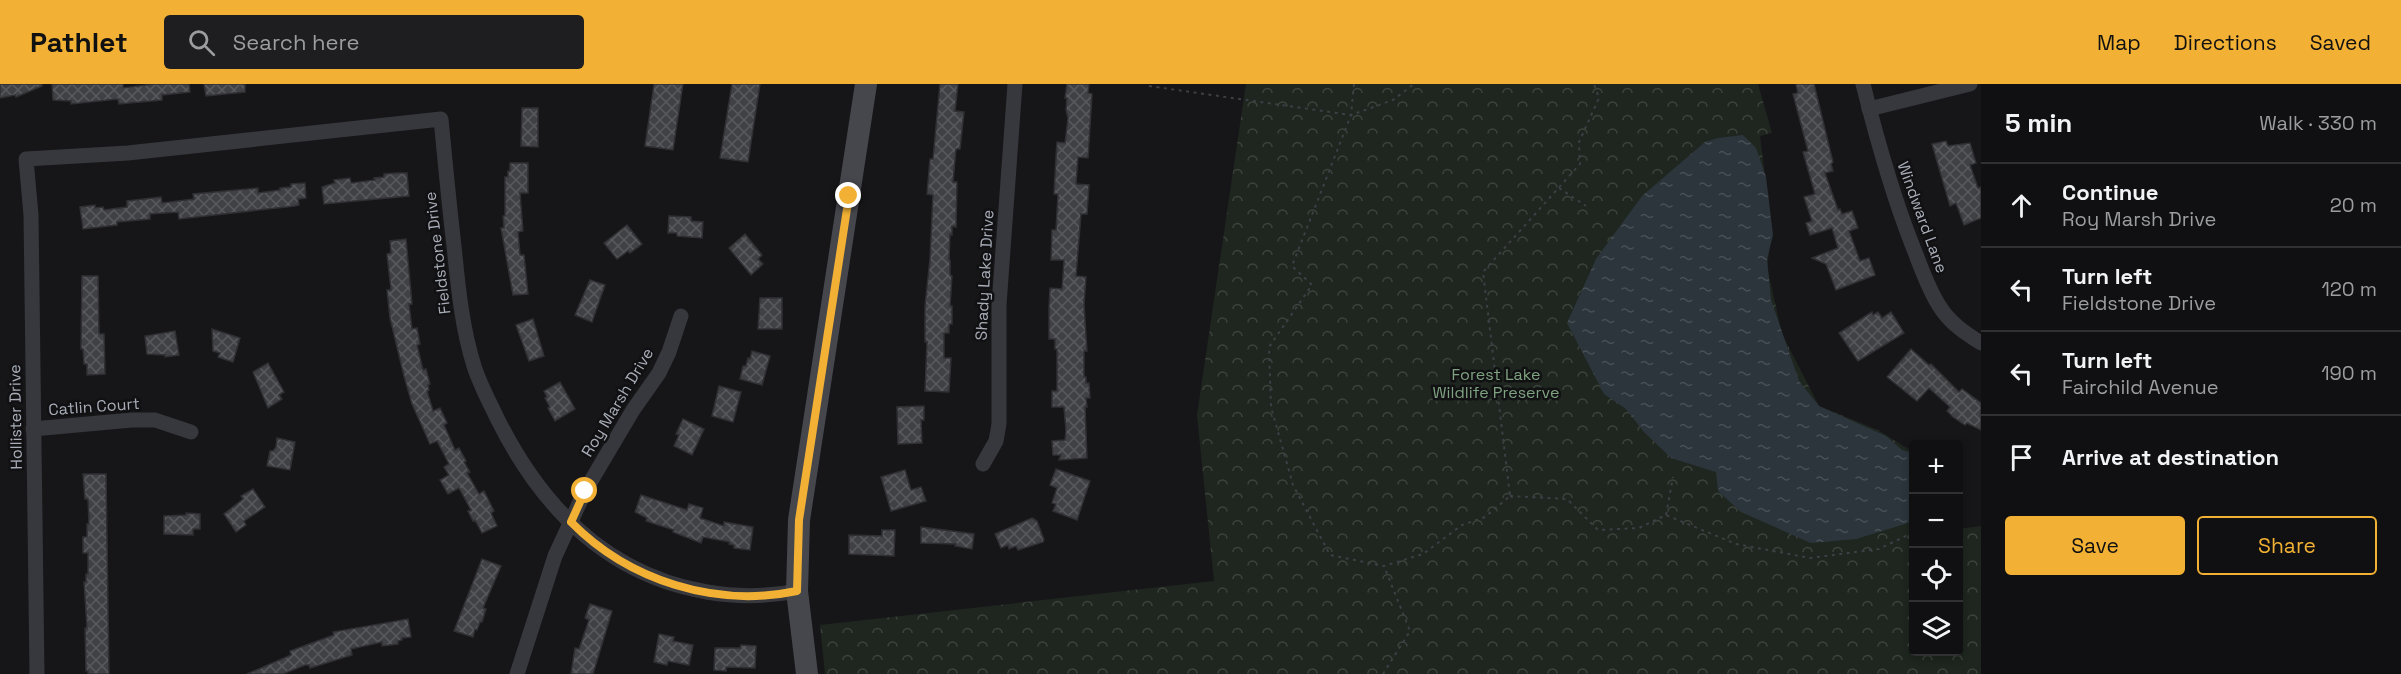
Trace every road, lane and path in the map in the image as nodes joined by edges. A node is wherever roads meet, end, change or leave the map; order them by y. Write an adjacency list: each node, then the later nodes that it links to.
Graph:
1 (866, 84): 25 (main road)
2 (1015, 84): 18 (street, Shady Lake Drive)
3 (1354, 84): 10 (path)
4 (1414, 84): 10 (path)
5 (1594, 84): 12 (path)
6 (1863, 84): 9 (street, Windward Lane)
7 (1970, 84): 9 (street)
8 (1149, 86): 10 (path)
9 (1869, 109): 15 (street, Windward Lane)
10 (1352, 115): 24 (path)
11 (26, 159): 16 (street, Hollister Drive); 22 (street, Fieldstone Drive)
12 (1558, 187): 13 (path); 20 (path)
13 (1586, 206)
14 (681, 316): 22 (street, Roy Marsh Drive)
15 (1981, 343)
16 (33, 429): 17 (street, Catlin Court); 26 (street, Hollister Drive)
17 (191, 432)
18 (983, 464)
19 (1673, 477): 21 (path)
20 (1510, 496): 21 (path); 24 (path)
21 (1666, 515): 23 (path)
22 (571, 522): 25 (street, Fieldstone Drive); 27 (street, Roy Marsh Drive)
23 (1909, 534)
24 (1384, 566): 29 (path)
25 (797, 591): 28 (main road)
26 (37, 674)
27 (517, 674)
28 (807, 674)
29 (1383, 674)

